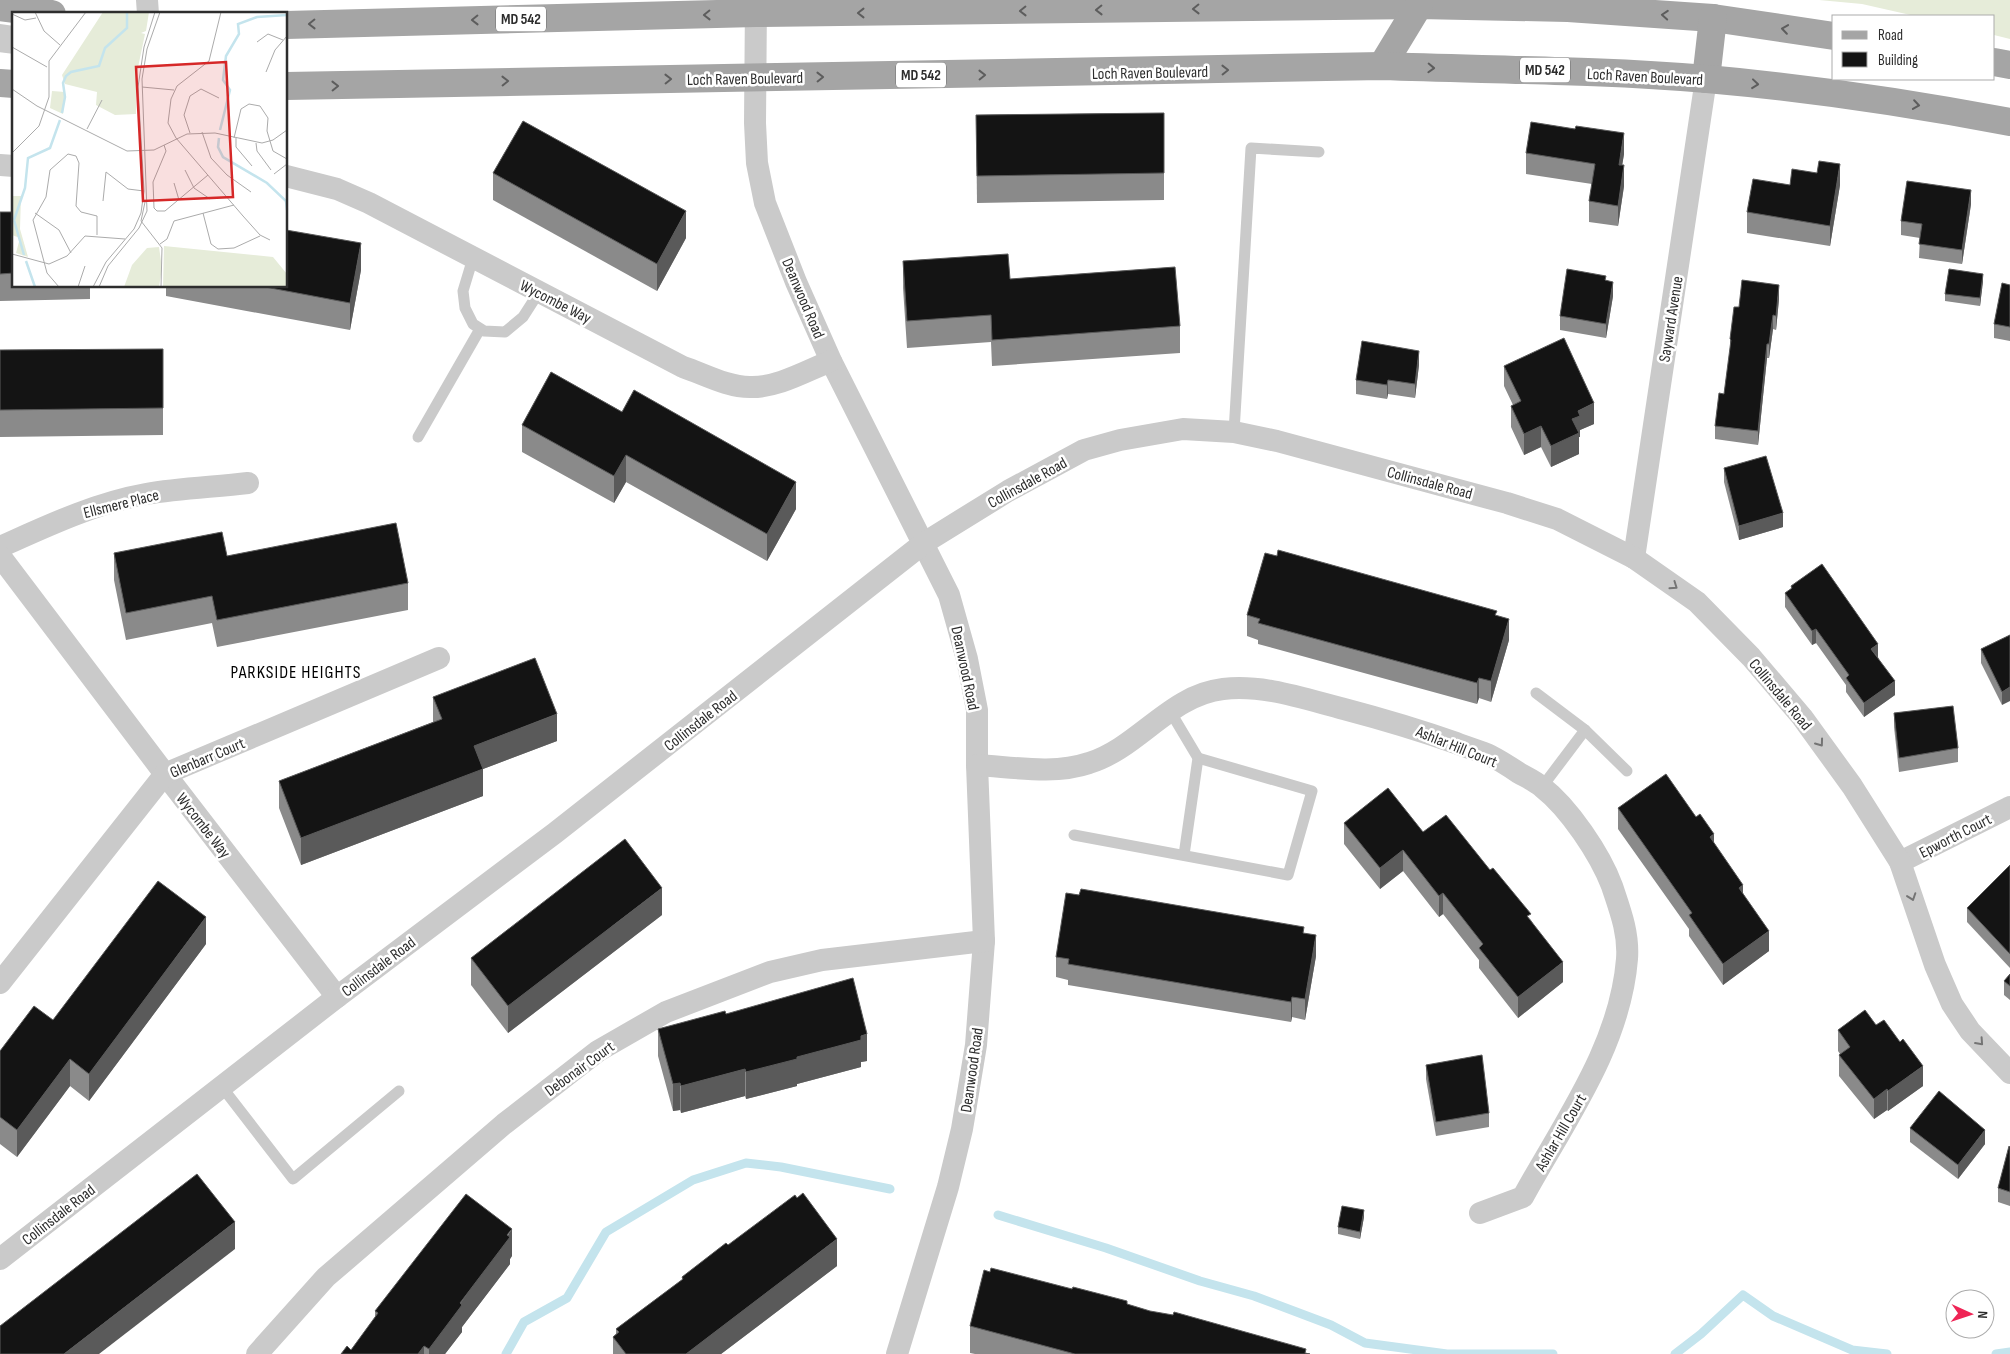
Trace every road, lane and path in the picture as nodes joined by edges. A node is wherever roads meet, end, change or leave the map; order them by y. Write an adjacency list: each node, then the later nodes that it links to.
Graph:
1 (1362, 3): 2 (main road, MD 542, one-way to 2); 3 (main road, MD 542)
2 (1127, 5): 5 (main road, MD 542, one-way to 5)
3 (1419, 5): 7 (main road, MD 542, one-way to 3); 12 (main road)
4 (0, 7): 6 (main road)
5 (756, 7): 8 (main road, MD 542, one-way to 8); 13 (street, Deanwood Road)
6 (37, 12)
7 (1713, 18): 9 (main road, MD 542, one-way to 7); 14 (main road)
8 (288, 24)
9 (1832, 36)
10 (1995, 62): 11 (main road)
11 (2010, 65)
12 (1382, 66): 13 (main road, Loch Raven Boulevard / MD 542, one-way to 12); 14 (main road, Loch Raven Boulevard / MD 542, one-way to 14)
13 (754, 78): 15 (main road, Loch Raven Boulevard / MD 542, one-way to 13); 22 (street, Deanwood Road)
14 (1706, 79): 16 (main road, Loch Raven Boulevard / MD 542, one-way to 16); 29 (street, Sayward Avenue)
15 (288, 86)
16 (2010, 122)
17 (1318, 152): 23 (lane)
18 (288, 177): 19 (street, Wycombe Way)
19 (473, 258): 20 (street, Wycombe Way); 21 (lane)
20 (539, 292): 21 (lane); 22 (street, Wycombe Way)
21 (480, 329): 24 (lane)
22 (831, 361): 26 (street, Deanwood Road)
23 (1234, 432): 26 (street, Collinsdale Road); 29 (street, Collinsdale Road)
24 (418, 438)
25 (248, 484): 27 (street, Ellsmere Place)
26 (924, 543): 35 (street, Deanwood Road); 45 (street, Collinsdale Road)
27 (0, 547)
28 (0, 556): 37 (street, Wycombe Way)
29 (1634, 558): 42 (street, Collinsdale Road, one-way to 42)
30 (439, 658): 37 (street, Glenbarr Court)
31 (1536, 693): 33 (lane)
32 (1170, 711): 34 (lane); 35 (street, Ashlar Hill Court); 38 (street, Ashlar Hill Court)
33 (1585, 730): 36 (lane); 38 (lane)
34 (1198, 758): 41 (lane); 41 (lane)
35 (977, 765): 43 (street, Deanwood Road)
36 (1627, 771)
37 (164, 774): 44 (street, Glenbarr Court); 45 (street, Wycombe Way)
38 (1542, 787): 49 (street, Ashlar Hill Court)
39 (2010, 808): 42 (street, Epworth Court)
40 (1074, 835): 41 (lane)
41 (1184, 856)
42 (1900, 862): 46 (street, Collinsdale Road, one-way to 46)
43 (984, 942): 51 (street, Debonair Court); 52 (street, Deanwood Road)
44 (0, 983)
45 (337, 997): 47 (street, Collinsdale Road)
46 (2010, 1072)
47 (222, 1086): 48 (lane); 50 (street, Collinsdale Road)
48 (399, 1091)
49 (1480, 1213)
50 (0, 1259)
51 (257, 1354)
52 (897, 1354)

